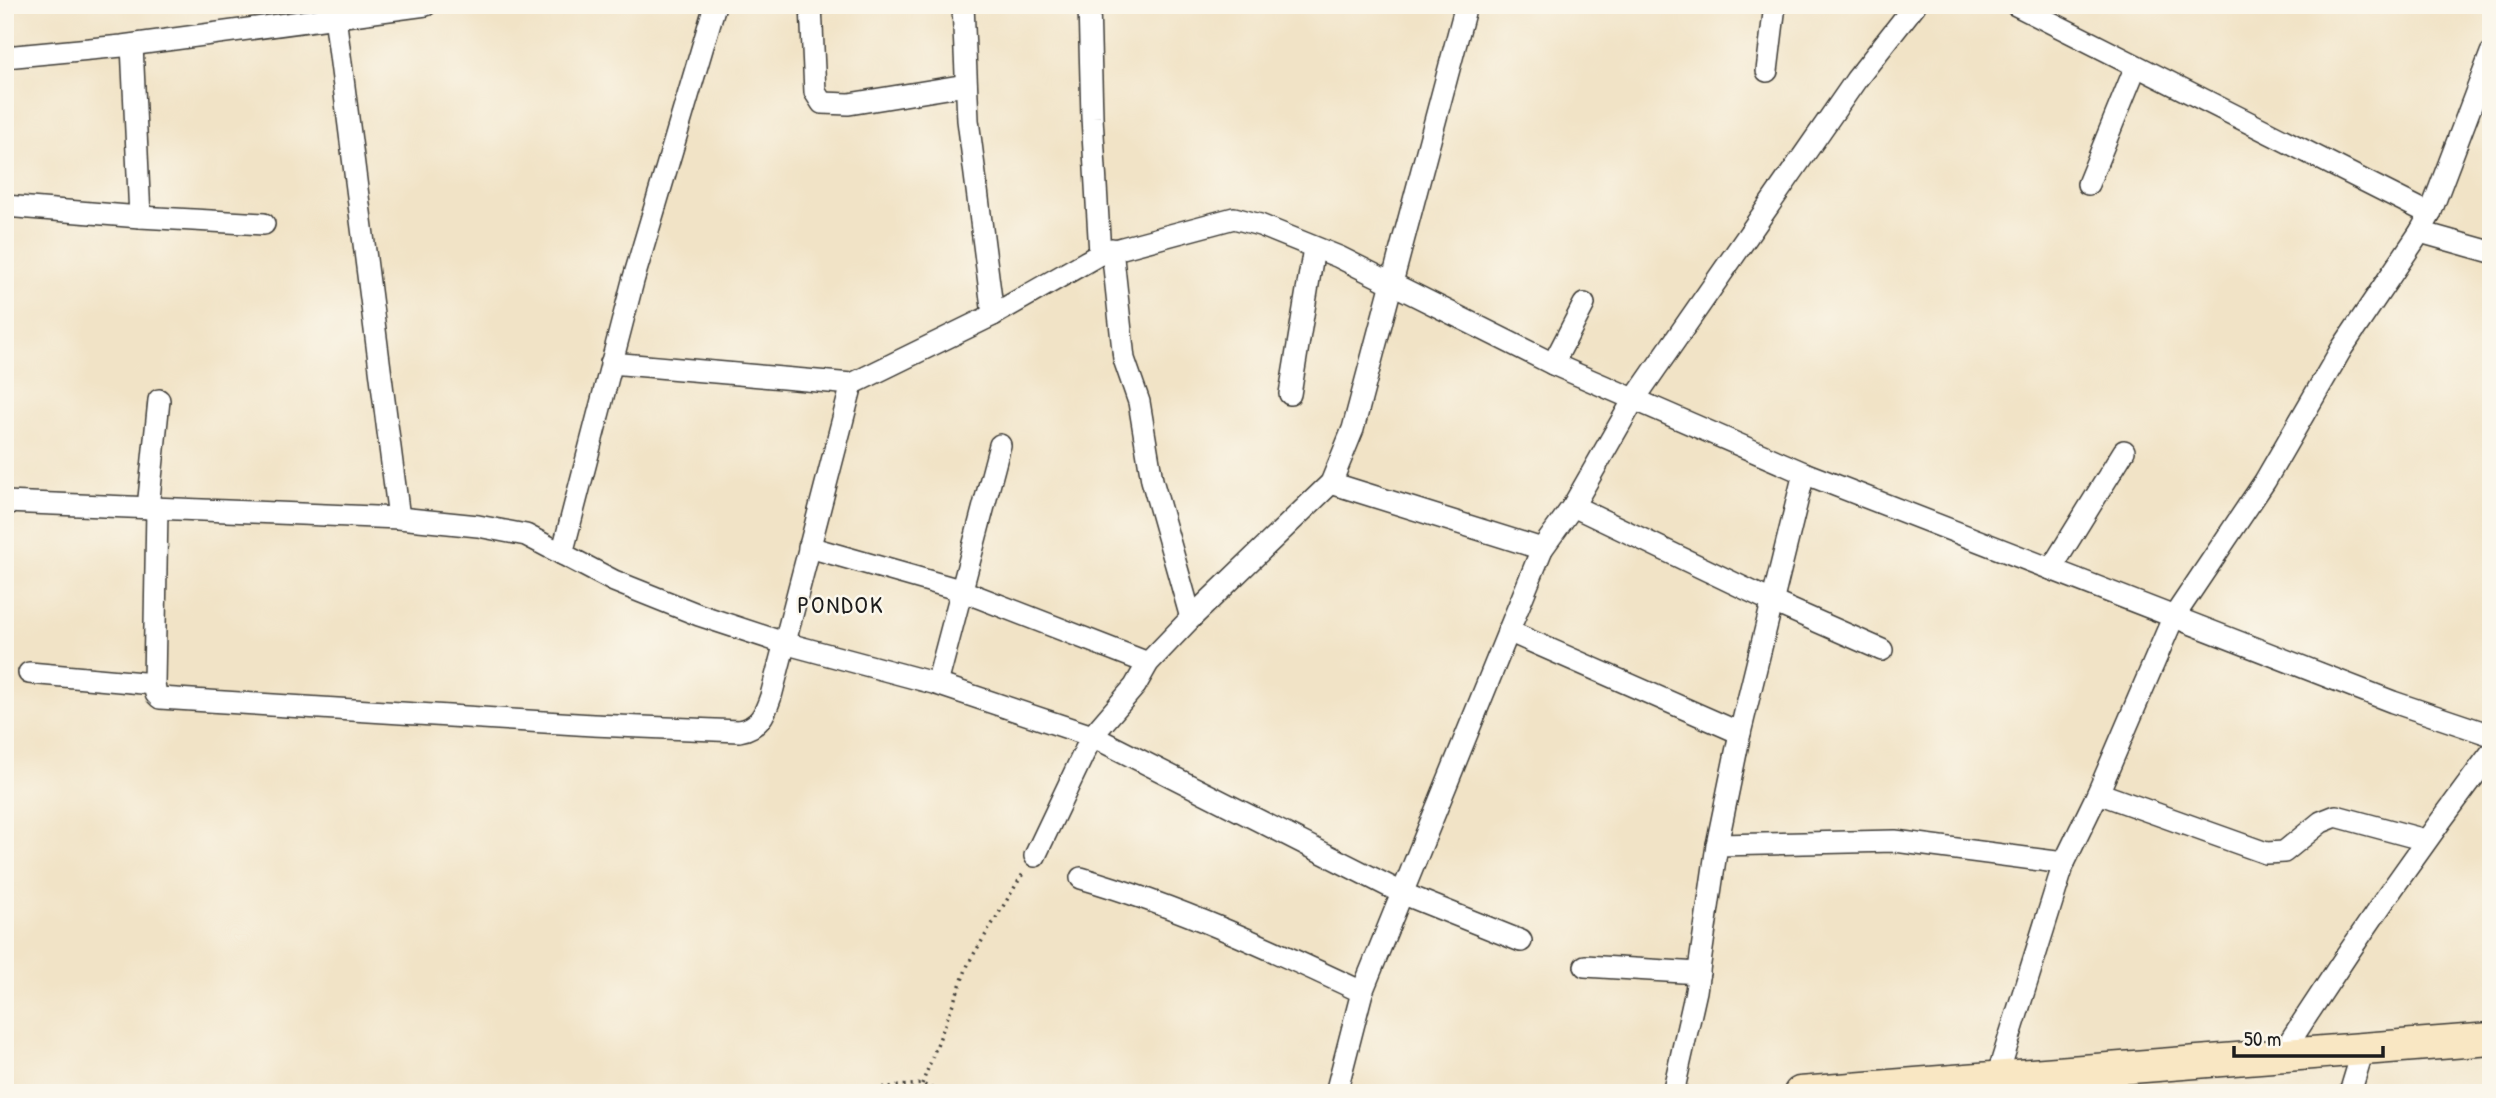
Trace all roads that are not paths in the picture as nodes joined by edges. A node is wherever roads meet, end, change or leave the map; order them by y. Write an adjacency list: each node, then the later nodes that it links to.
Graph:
1 (426, 5): 10 (street)
2 (715, 5): 28 (street)
3 (811, 5): 16 (street)
4 (963, 5): 16 (street)
5 (1089, 5): 22 (street)
6 (1466, 5): 25 (street)
7 (1775, 5): 15 (street)
8 (1914, 5): 33 (street)
9 (2016, 5): 14 (street)
10 (335, 16): 11 (street); 41 (street)
11 (132, 45): 13 (street); 19 (street)
12 (2491, 53): 21 (street)
13 (5, 57)
14 (2136, 66): 17 (street); 21 (street)
15 (1767, 71)
16 (967, 85): 27 (street)
17 (2088, 184)
18 (5, 205): 19 (street)
19 (140, 217): 20 (street)
20 (264, 223)
21 (2425, 223): 24 (street); 49 (street)
22 (1102, 244): 23 (street); 27 (street); 48 (street)
23 (1314, 247): 25 (street); 31 (street)
24 (2491, 252)
25 (1393, 282): 29 (street); 37 (street)
26 (1584, 303): 29 (street)
27 (991, 306): 30 (street)
28 (611, 363): 30 (street); 44 (street)
29 (1553, 364): 33 (street)
30 (852, 384): 42 (street)
31 (1290, 394)
32 (159, 400): 40 (street)
33 (1633, 401): 36 (street); 39 (street)
34 (1000, 445): 46 (street)
35 (2124, 451): 45 (street)
36 (1804, 472): 45 (street); 47 (street)
37 (1332, 482): 43 (street); 48 (street)
38 (5, 502): 40 (street)
39 (1573, 506): 43 (street); 47 (street)
40 (152, 508): 41 (street); 55 (street)
41 (399, 518): 44 (street)
42 (809, 547): 46 (street); 51 (street)
43 (1542, 550): 50 (street)
44 (562, 554): 51 (street)
45 (2051, 569): 49 (street)
46 (960, 590): 53 (street); 56 (street)
47 (1771, 601): 52 (street); 57 (street)
48 (1191, 618): 53 (street)
49 (2173, 618): 58 (street); 61 (street)
50 (1508, 631): 57 (street); 67 (street)
51 (784, 643): 55 (street); 56 (street)
52 (1882, 650)
53 (1148, 663): 59 (street)
54 (29, 673): 55 (street)
55 (153, 684)
56 (937, 684): 59 (street)
57 (1740, 733): 63 (street)
58 (2491, 734)
59 (1092, 736): 64 (street); 67 (street)
60 (2491, 752): 62 (street)
61 (2098, 793): 62 (street); 65 (street)
62 (2425, 840): 74 (street)
63 (1717, 845): 65 (street); 70 (street)
64 (1035, 856)
65 (2064, 863): 75 (street)
66 (1081, 878): 71 (street)
67 (1404, 894): 68 (street); 71 (street)
68 (1521, 941)
69 (1585, 966): 70 (street)
70 (1699, 973): 77 (street)
71 (1362, 992): 76 (street)
72 (2491, 1040): 73 (street)
73 (2363, 1051): 74 (street); 79 (street)
74 (2280, 1057): 75 (street)
75 (1989, 1083): 78 (street)
76 (1336, 1093)
77 (1673, 1093)
78 (1800, 1093)
79 (2350, 1093)

